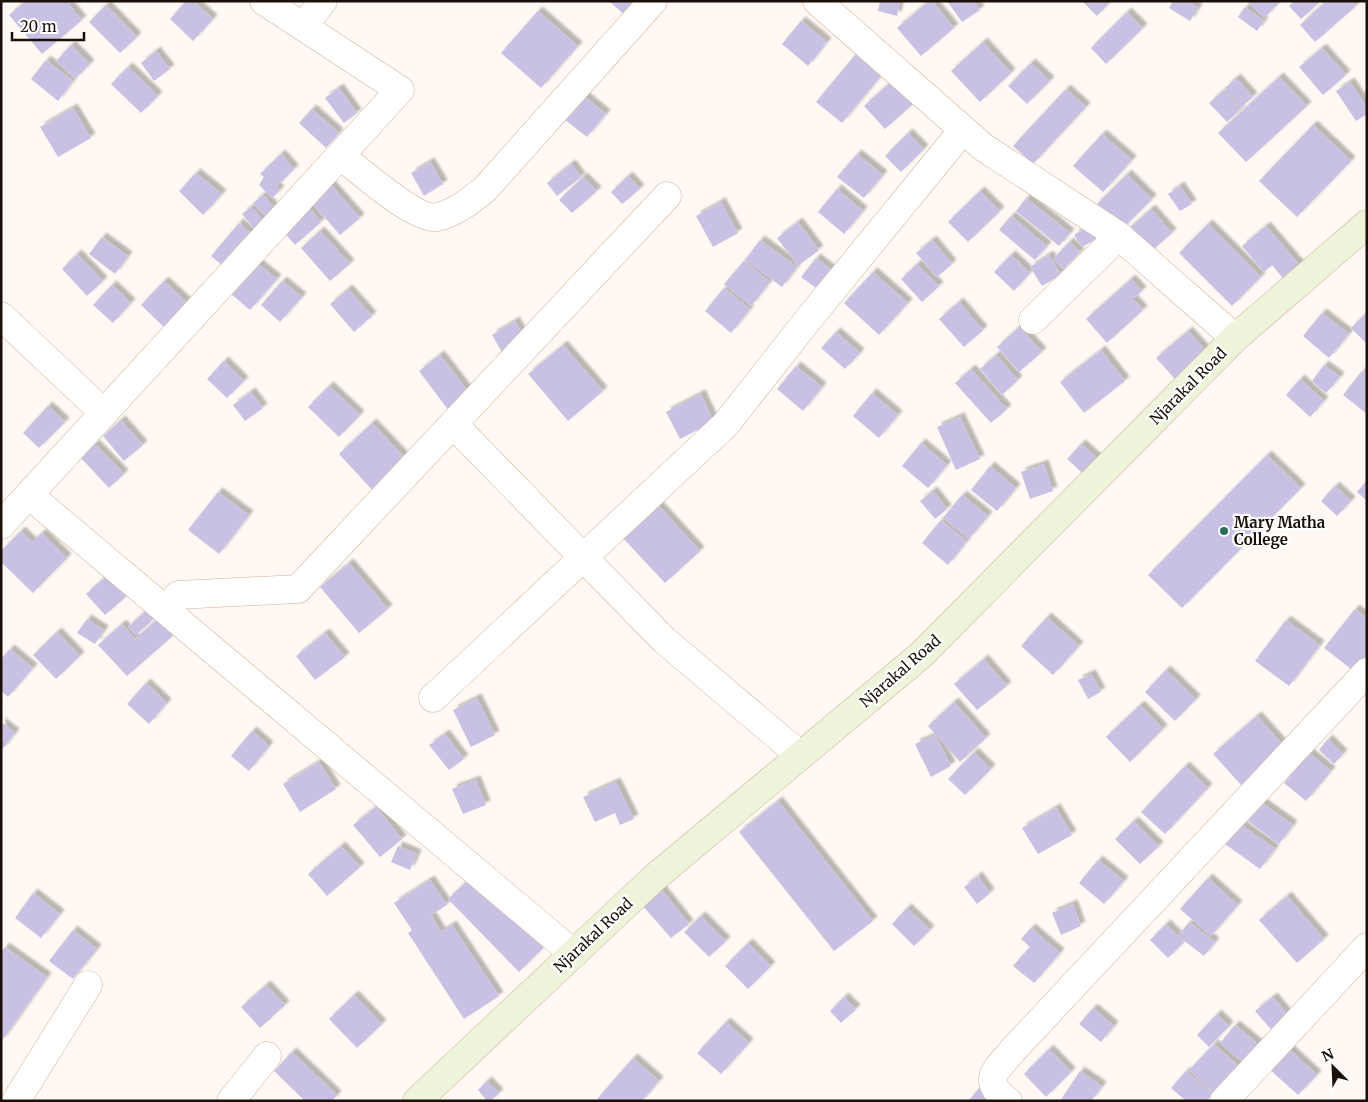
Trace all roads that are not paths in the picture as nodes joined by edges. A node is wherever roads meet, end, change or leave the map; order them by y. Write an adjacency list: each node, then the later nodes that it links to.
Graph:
1 (264, 1): 5 (street)
2 (323, 1): 5 (street)
3 (653, 1): 7 (street)
4 (817, 1): 6 (street)
5 (303, 27): 7 (street)
6 (963, 130): 10 (street); 18 (street)
7 (341, 156): 14 (street)
8 (667, 196): 15 (street)
9 (1367, 224): 13 (main road, Njarakal Road)
10 (1118, 236): 12 (street); 13 (street)
11 (1, 316): 14 (street)
12 (1033, 320)
13 (1235, 338): 22 (main road, Njarakal Road)
14 (104, 413): 16 (street)
15 (453, 424): 18 (street); 19 (street)
16 (29, 495): 17 (street); 24 (street)
17 (1, 525)
18 (584, 558): 21 (street); 22 (street)
19 (178, 595)
20 (1367, 672): 30 (street)
21 (434, 698)
22 (800, 755): 24 (main road, Njarakal Road)
23 (1367, 947): 31 (street)
24 (574, 954): 29 (main road, Njarakal Road)
25 (88, 985): 27 (street)
26 (267, 1056): 28 (street)
27 (16, 1101)
28 (230, 1101)
29 (417, 1101)
30 (1008, 1101)
31 (1224, 1101)

